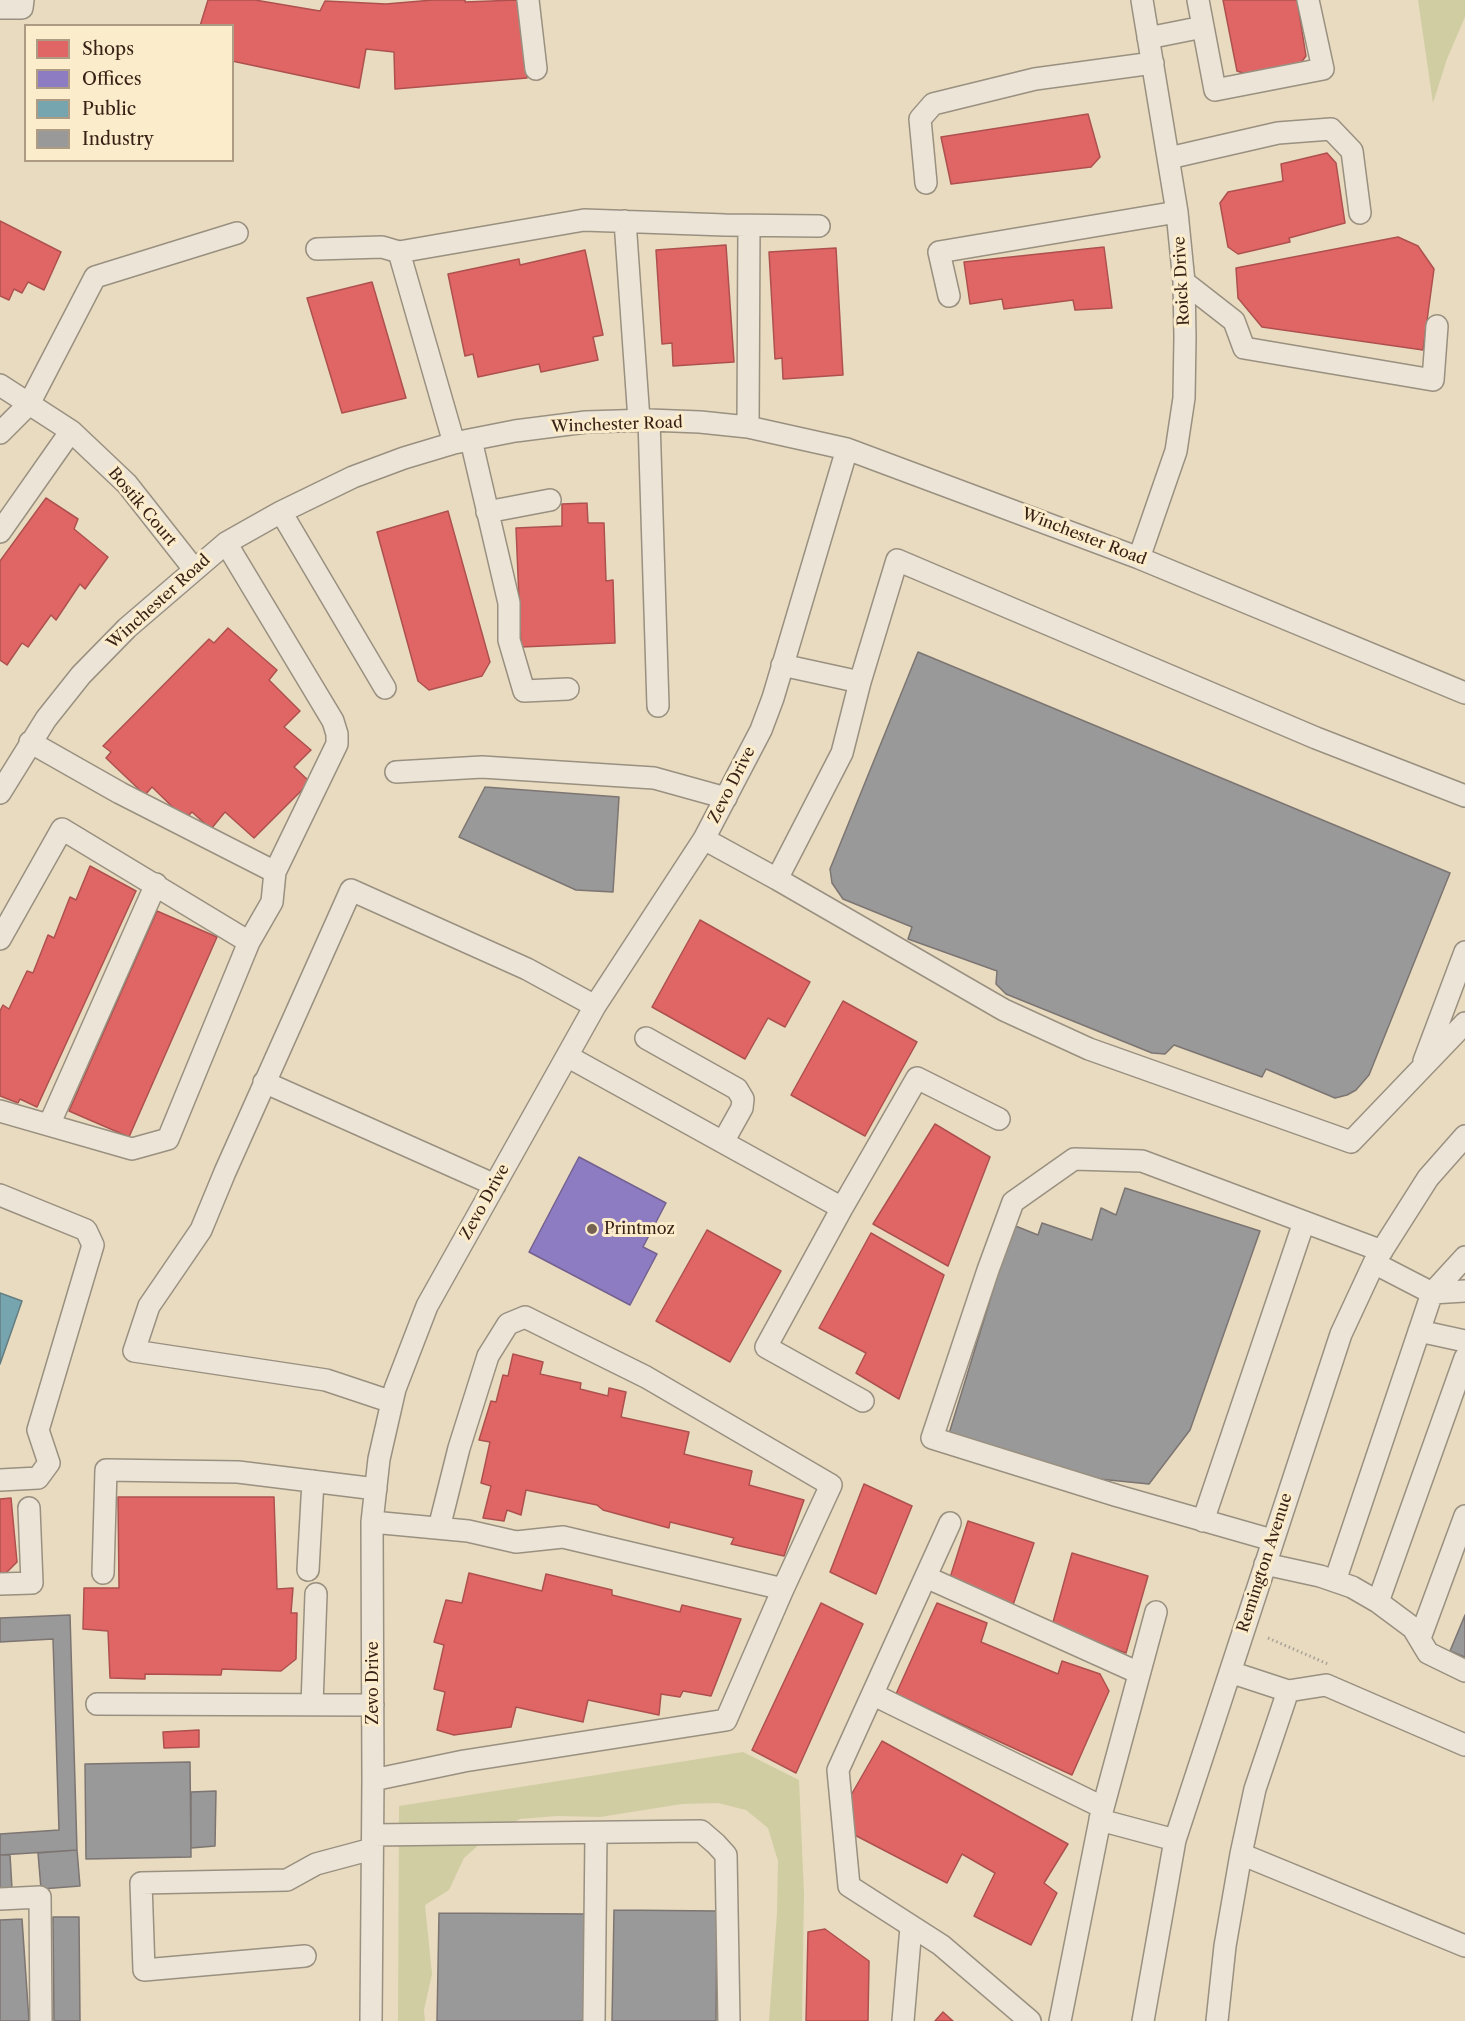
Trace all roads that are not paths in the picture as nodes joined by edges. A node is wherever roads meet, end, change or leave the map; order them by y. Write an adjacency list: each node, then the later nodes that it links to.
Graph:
1 (23, 0): 6 (street)
2 (528, 0): 10 (street)
3 (1142, 0): 8 (street, Roick Drive)
4 (1198, 0): 7 (street)
5 (1308, 0): 7 (street)
6 (0, 8)
7 (1203, 27): 8 (street)
8 (1148, 38): 9 (street, Roick Drive)
9 (1153, 63): 11 (street, Roick Drive); 12 (street)
10 (536, 69)
11 (1169, 158): 13 (street, Roick Drive); 14 (street)
12 (927, 183)
13 (1177, 212): 21 (street, Roick Drive); 22 (street)
14 (1360, 213)
15 (625, 221): 16 (street); 20 (street); 26 (street)
16 (749, 226): 17 (street); 27 (street)
17 (819, 226)
18 (237, 233): 25 (street)
19 (317, 249): 20 (street)
20 (399, 252): 30 (street)
21 (1184, 282): 23 (street); 37 (street, Roick Drive)
22 (949, 296)
23 (1437, 326)
24 (0, 386): 25 (street, Bostik Court)
25 (29, 404): 28 (street, Bostik Court); 29 (street)
26 (644, 420): 27 (street, Winchester Road); 30 (street, Winchester Road); 44 (street)
27 (748, 428): 31 (street, Winchester Road)
28 (71, 431): 35 (street); 38 (street, Bostik Court)
29 (0, 433)
30 (463, 441): 33 (street, Winchester Road); 34 (street)
31 (847, 449): 37 (street, Winchester Road); 39 (street, Zevo Drive)
32 (549, 500): 34 (street)
33 (281, 512): 36 (street, Winchester Road); 41 (street)
34 (487, 512): 42 (street)
35 (0, 532)
36 (226, 543): 38 (street, Winchester Road); 51 (street)
37 (1139, 558): 43 (street, Winchester Road)
38 (194, 568): 45 (street, Winchester Road)
39 (782, 665): 40 (street); 49 (street, Zevo Drive)
40 (860, 682): 48 (street); 52 (street)
41 (385, 688)
42 (568, 689)
43 (1465, 693)
44 (658, 706)
45 (30, 742): 47 (street, Winchester Road); 51 (street)
46 (396, 772): 49 (street)
47 (0, 793)
48 (1465, 796)
49 (726, 798): 50 (street, Zevo Drive)
50 (704, 839): 52 (street); 57 (street, Zevo Drive)
51 (275, 872): 55 (street)
52 (777, 879): 61 (street)
53 (156, 884): 54 (street); 55 (street); 65 (street)
54 (0, 939)
55 (249, 942): 65 (street)
56 (1465, 952): 61 (street)
57 (595, 1006): 60 (street, Zevo Drive); 62 (street)
58 (1465, 1023): 61 (street)
59 (646, 1038): 67 (street)
60 (567, 1056): 67 (street); 68 (street, Zevo Drive)
61 (1420, 1071)
62 (264, 1082): 68 (street); 80 (street)
63 (0, 1111): 65 (street)
64 (999, 1119): 70 (street)
65 (49, 1125)
66 (1465, 1136): 72 (street, Remington Avenue)
67 (723, 1142): 70 (street)
68 (495, 1185): 80 (street, Zevo Drive)
69 (0, 1195): 81 (street)
70 (842, 1208): 79 (street)
71 (1304, 1221): 72 (street); 86 (street); 86 (street)
72 (1378, 1257): 75 (street); 90 (street, Remington Avenue)
73 (1465, 1257): 75 (street)
74 (1465, 1291): 75 (street)
75 (1432, 1293): 76 (street)
76 (1419, 1331): 77 (street); 95 (street)
77 (1465, 1341)
78 (1465, 1358): 99 (street)
79 (863, 1401)
80 (392, 1402): 83 (street, Zevo Drive)
81 (0, 1480)
82 (313, 1481): 83 (street); 92 (street); 93 (street)
83 (376, 1489): 87 (street, Zevo Drive)
84 (29, 1508): 96 (street)
85 (1465, 1516): 101 (street)
86 (1203, 1521): 90 (street)
87 (372, 1522): 89 (street); 109 (street, Zevo Drive)
88 (950, 1522): 94 (street)
89 (439, 1528): 97 (street); 97 (street)
90 (1272, 1540): 91 (street, Remington Avenue)
91 (1265, 1564): 95 (street); 103 (street, Remington Avenue)
92 (308, 1570)
93 (103, 1573)
94 (926, 1577): 104 (street); 106 (street)
95 (1335, 1581): 99 (street)
96 (0, 1584)
97 (783, 1589): 111 (street)
98 (316, 1594): 108 (street)
99 (1378, 1602): 101 (street)
100 (1156, 1612): 104 (street)
101 (1420, 1638): 102 (street)
102 (1465, 1671)
103 (1230, 1672): 105 (street); 114 (street, Remington Avenue)
104 (1139, 1673): 112 (street)
105 (1288, 1691): 110 (street); 116 (street)
106 (874, 1695): 112 (street); 118 (street)
107 (97, 1704): 108 (street)
108 (312, 1705): 109 (street)
109 (373, 1705): 111 (street, Zevo Drive)
110 (1465, 1745)
111 (373, 1780): 115 (street, Zevo Drive)
112 (1101, 1814): 114 (street); 127 (street)
113 (596, 1833): 115 (street); 123 (street); 124 (street)
114 (1174, 1840): 128 (street, Remington Avenue)
115 (372, 1842): 120 (street); 122 (street, Zevo Drive)
116 (1241, 1854): 119 (street); 129 (street)
117 (0, 1899): 121 (street)
118 (911, 1927): 125 (street); 126 (street)
119 (1465, 1946)
120 (304, 1956)
121 (41, 2021)
122 (371, 2021)
123 (594, 2021)
124 (729, 2021)
125 (903, 2021)
126 (1030, 2021)
127 (1060, 2021)
128 (1143, 2021)
129 (1217, 2021)

